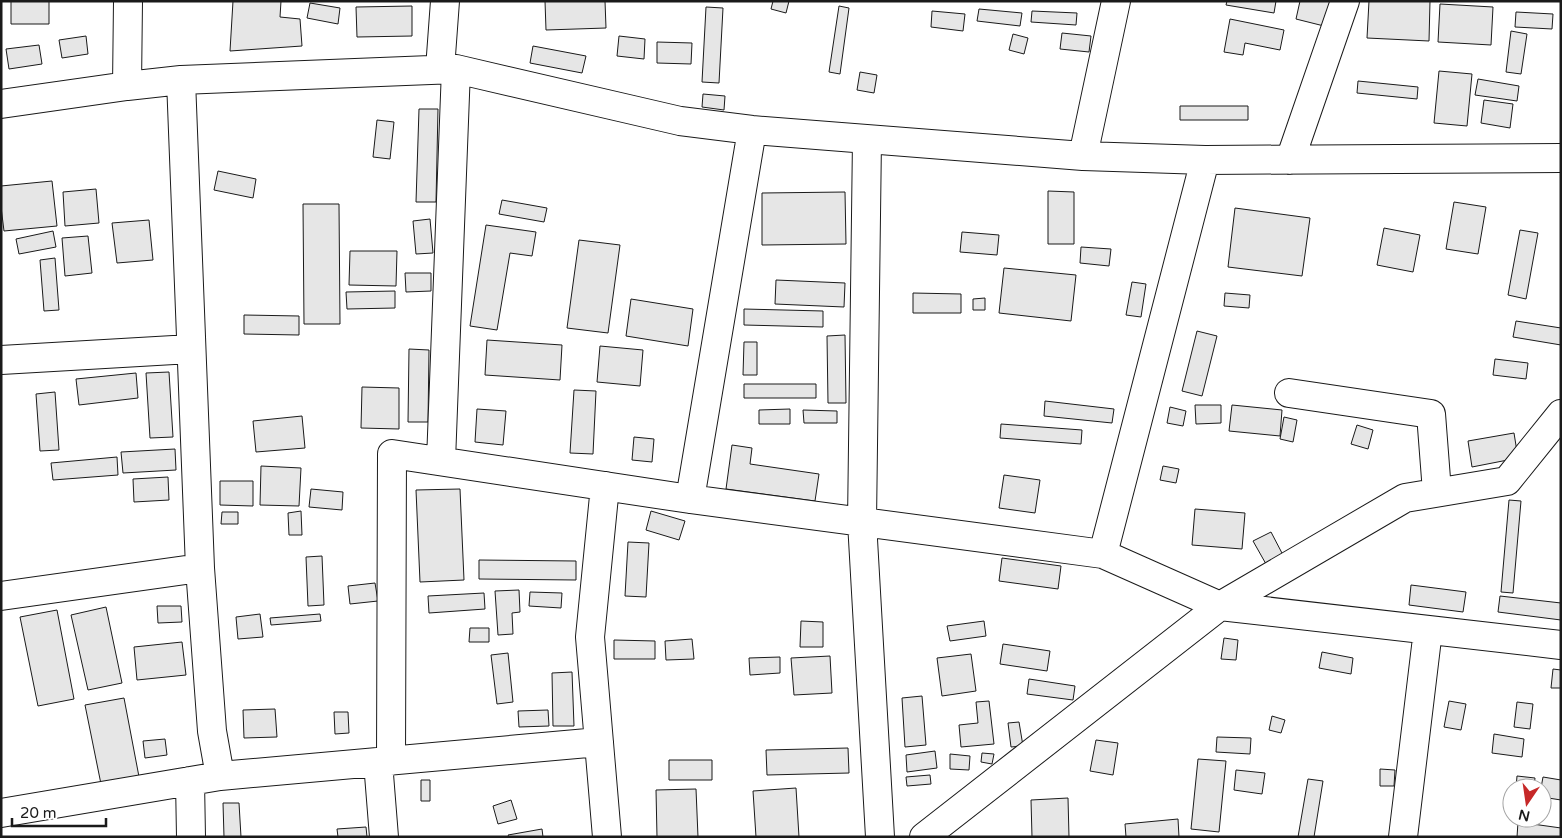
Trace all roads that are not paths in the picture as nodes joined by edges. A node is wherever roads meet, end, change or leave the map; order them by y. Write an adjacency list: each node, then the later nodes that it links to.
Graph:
1 (128, 1): 7 (street)
2 (445, 1): 5 (street)
3 (1116, 1): 11 (street)
4 (1345, 1): 14 (street)
5 (448, 69): 6 (street); 9 (street); 19 (street)
6 (181, 80): 7 (street); 15 (street)
7 (127, 86): 8 (street)
8 (1, 104)
9 (752, 130): 10 (street); 22 (street)
10 (867, 139): 11 (street); 23 (street)
11 (1083, 156): 13 (street)
12 (1561, 158): 14 (street)
13 (1205, 160): 14 (street); 24 (street)
14 (1290, 160)
15 (191, 349): 16 (street); 25 (street)
16 (1, 360)
17 (1289, 393): 21 (street)
18 (1561, 414): 21 (street)
19 (441, 461): 20 (street); 31 (street)
20 (605, 486): 22 (street); 30 (street)
21 (1437, 492): 27 (street)
22 (690, 499): 23 (street)
23 (862, 522): 24 (street); 38 (street)
24 (1103, 554): 27 (street)
25 (200, 568): 26 (street); 32 (street)
26 (1, 596)
27 (1220, 606): 28 (street); 39 (street)
28 (1428, 630): 29 (street); 40 (street)
29 (1561, 645)
30 (599, 742): 31 (street); 37 (street)
31 (384, 762): 32 (street); 36 (street)
32 (220, 776): 33 (street)
33 (190, 781): 34 (street); 35 (street)
34 (1, 813)
35 (191, 837)
36 (384, 837)
37 (607, 837)
38 (880, 837)
39 (924, 837)
40 (1402, 837)

